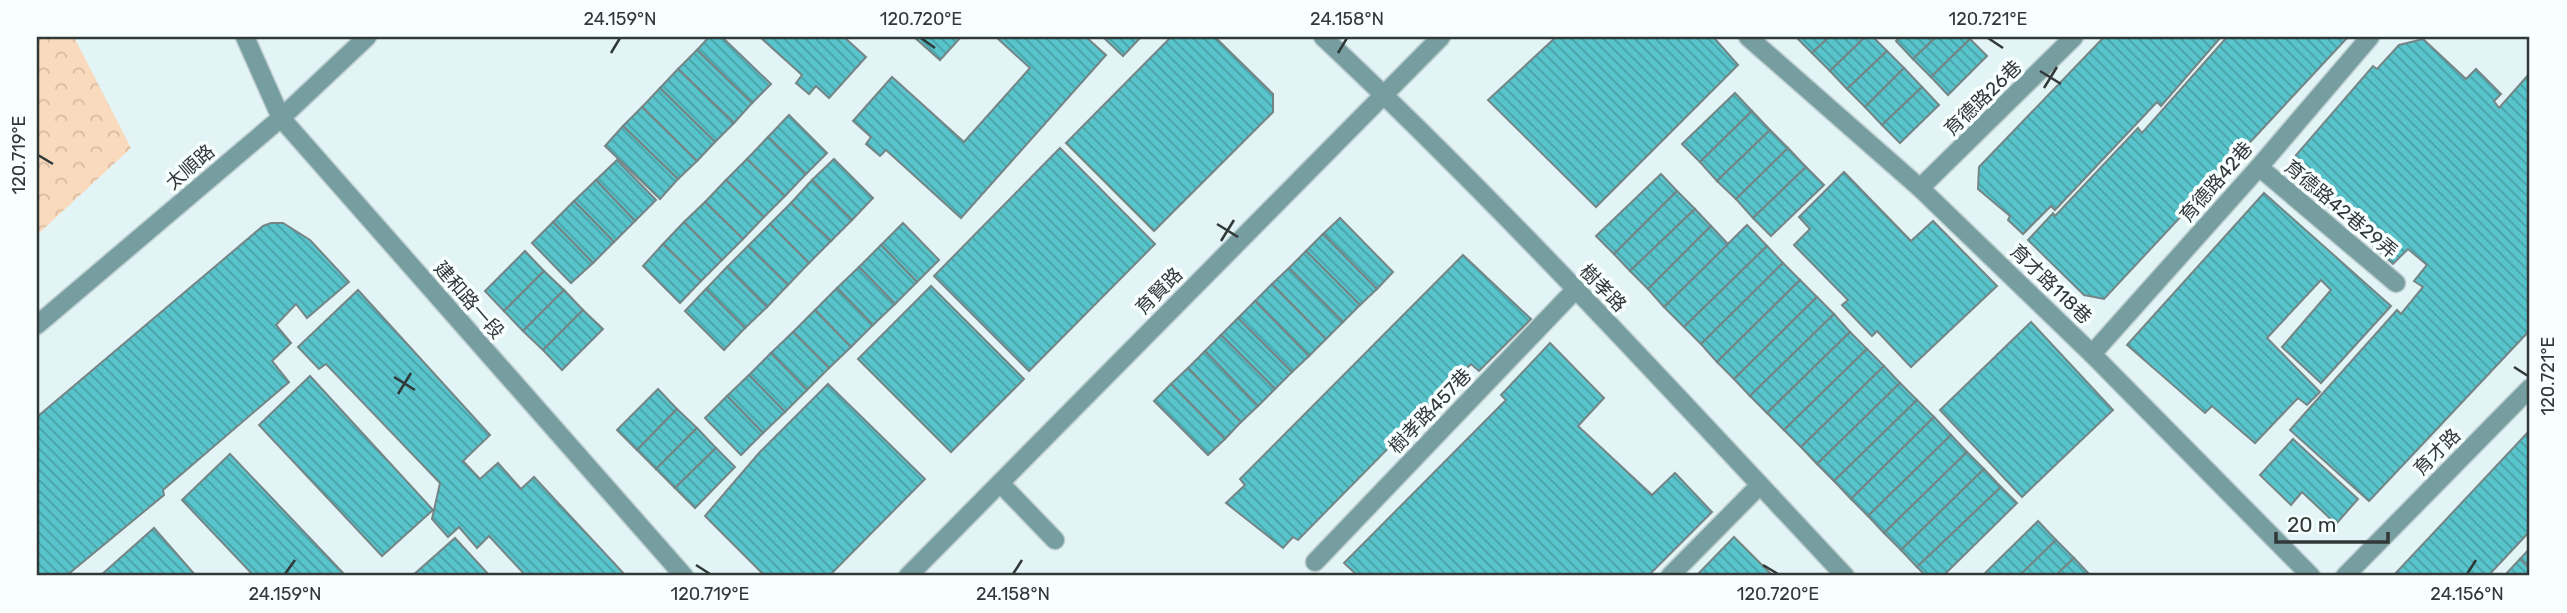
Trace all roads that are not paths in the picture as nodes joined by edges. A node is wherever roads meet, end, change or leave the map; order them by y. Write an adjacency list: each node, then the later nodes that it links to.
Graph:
1 (245, 37): 9 (street, 建和路一段)
2 (367, 37): 9 (street, 太順路)
3 (1323, 37): 8 (street, 樹孝路)
4 (1441, 37): 8 (street, 育賢路)
5 (1748, 37): 11 (street, 育才路118巷)
6 (2370, 37): 10 (street, 育德路42巷)
7 (2066, 40): 11 (street, 育德路26巷)
8 (1384, 94): 13 (street, 樹孝路); 17 (street, 育賢路)
9 (281, 118): 14 (street, 太順路); 21 (street, 建和路一段)
10 (2259, 167): 12 (street, 育德路42巷29弄); 15 (street, 育德路42巷)
11 (1920, 188): 15 (street, 育才路118巷)
12 (2396, 283)
13 (1576, 289): 18 (street, 樹孝路); 20 (street, 樹孝路457巷)
14 (37, 325)
15 (2092, 354): 25 (street, 育才路118巷)
16 (2530, 388): 26 (street, 育才路)
17 (1000, 483): 19 (street); 22 (street, 育賢路)
18 (1760, 485): 23 (street); 24 (street, 樹孝路)
19 (1055, 540)
20 (1315, 562)
21 (684, 576)
22 (908, 576)
23 (1670, 576)
24 (1845, 576)
25 (2311, 576)
26 (2345, 576)

